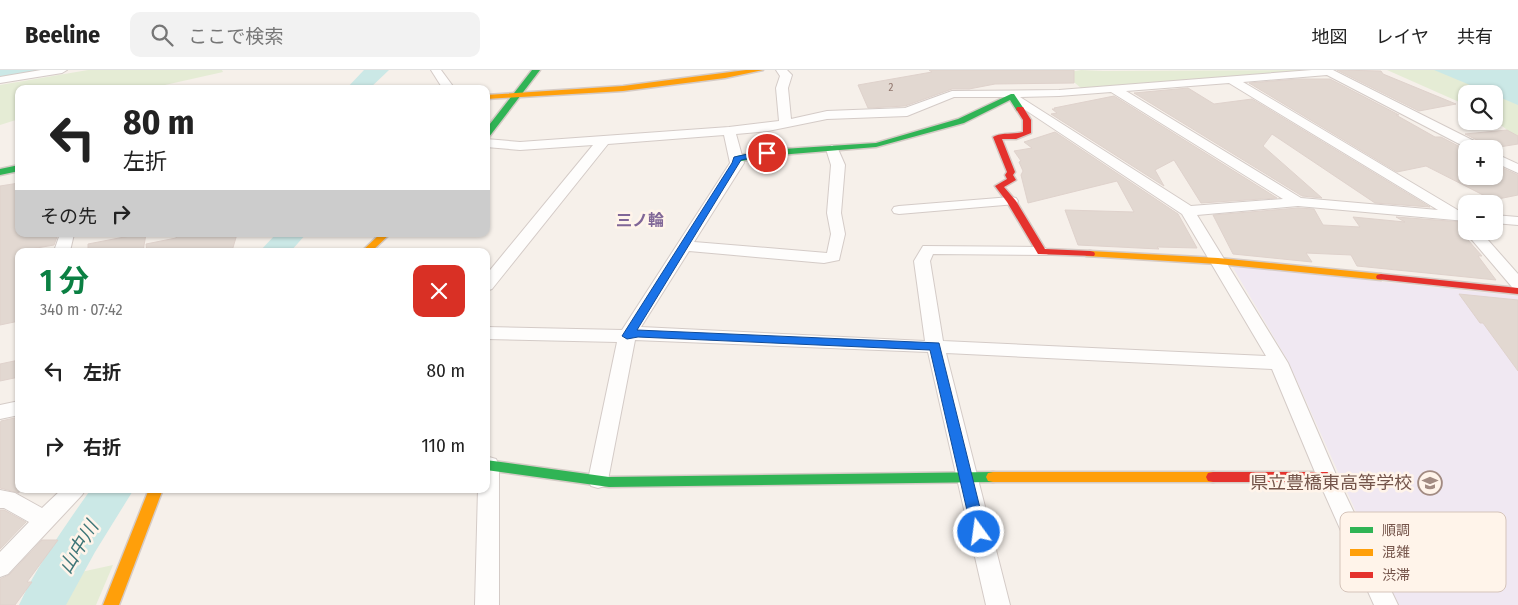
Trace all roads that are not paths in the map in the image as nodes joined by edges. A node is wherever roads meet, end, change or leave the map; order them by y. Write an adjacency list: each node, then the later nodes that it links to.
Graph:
1 (62, 70): 7 (street)
2 (436, 70): 9 (street)
3 (536, 70): 12 (street)
4 (759, 70): 12 (street)
5 (781, 70): 14 (street)
6 (1327, 71): 8 (street); 17 (street)
7 (0, 80)
8 (1232, 80): 10 (street); 30 (street)
9 (446, 85)
10 (1114, 89): 11 (street); 27 (street)
11 (1014, 95): 14 (street); 20 (street); 26 (street); 29 (street)
12 (517, 96): 13 (street); 15 (street)
13 (490, 97)
14 (785, 123): 16 (street)
15 (490, 130)
16 (728, 131): 18 (street); 21 (street)
17 (1461, 140)
18 (603, 141): 19 (street); 40 (street)
19 (490, 143)
20 (832, 149): 21 (street); 36 (street)
21 (737, 159): 36 (street)
22 (1503, 162): 24 (street)
23 (15, 169): 25 (street)
24 (1518, 169)
25 (0, 172)
26 (1011, 201): 28 (street); 38 (street)
27 (1298, 202): 29 (street); 31 (street)
28 (899, 210)
29 (1188, 212): 39 (street)
30 (1458, 215)
31 (1458, 218)
32 (1503, 220): 33 (street)
33 (1518, 221)
34 (382, 237): 37 (street)
35 (1480, 240): 41 (street)
36 (683, 246): 44 (street)
37 (370, 248)
38 (1042, 252): 39 (street); 45 (street)
39 (1218, 261): 42 (street); 46 (street)
40 (490, 281)
41 (1518, 284)
42 (1518, 291)
43 (490, 333): 44 (street)
44 (627, 336): 45 (street); 50 (street)
45 (934, 346): 46 (street); 49 (street)
46 (1279, 363): 48 (street)
47 (490, 465): 50 (street)
48 (1327, 477): 49 (street); 55 (street)
49 (966, 478): 50 (street); 61 (street)
50 (598, 480)
51 (71, 493): 56 (street)
52 (154, 493): 59 (street)
53 (488, 493): 60 (street)
54 (0, 499): 56 (street)
55 (1343, 512)
56 (44, 520): 57 (street)
57 (0, 566)
58 (1380, 592): 62 (street)
59 (112, 605)
60 (487, 605)
61 (998, 605)
62 (1386, 605)

